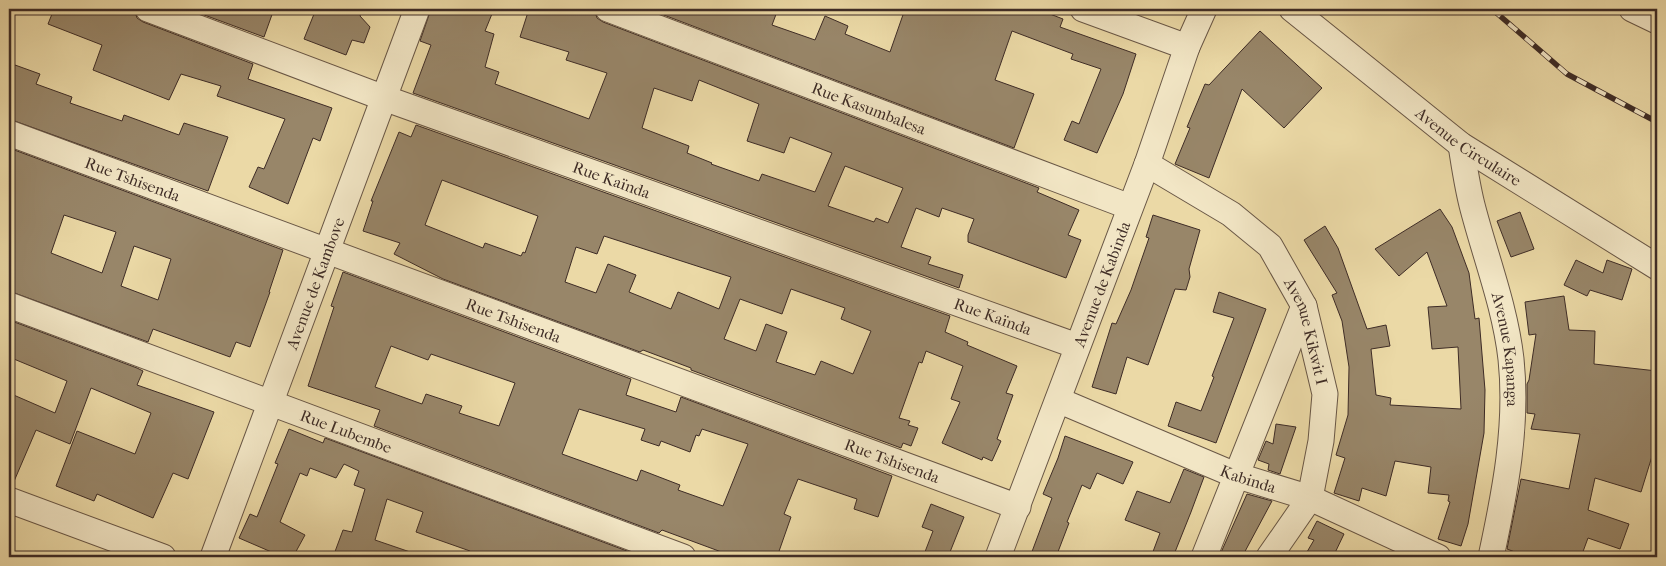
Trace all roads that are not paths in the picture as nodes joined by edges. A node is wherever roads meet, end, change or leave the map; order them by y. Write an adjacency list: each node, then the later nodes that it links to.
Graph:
1 (148, 9): 10 (street, Rue Kaïnda)
2 (417, 9): 10 (street, Avenue de Kambove)
3 (608, 9): 14 (street, Rue Kasumbalesa)
4 (1083, 9): 9 (street)
5 (1204, 9): 9 (street, Avenue de Kabinda)
6 (1292, 9): 12 (street, Avenue Circulaire)
7 (1632, 9): 8 (street)
8 (1657, 21)
9 (1187, 46): 13 (street, Avenue de Kabinda)
10 (384, 98): 15 (street, Avenue de Kambove); 19 (street, Rue Kaïnda)
11 (9, 134): 15 (street, Rue Tshisenda)
12 (1461, 145): 16 (street, Avenue Circulaire); 33 (street, Avenue Kapanga)
13 (1147, 164): 14 (street, Avenue de Kabinda); 18 (street, Avenue Kikwit I)
14 (1130, 207): 19 (street, Avenue de Kabinda)
15 (326, 249): 21 (street, Avenue de Kambove); 25 (street, Rue Tshisenda)
16 (1657, 267)
17 (9, 306): 21 (street, Rue Lubembe)
18 (1304, 306): 22 (street); 23 (street, Avenue Kikwit I)
19 (1077, 346): 20 (street, Avenue de Kabinda)
20 (1058, 400): 22 (street, Kabinda); 25 (street, Avenue de Kabinda)
21 (270, 404): 27 (street, Avenue de Kambove); 28 (street, Rue Lubembe)
22 (1235, 475): 23 (street, Kabinda); 30 (street)
23 (1310, 498): 31 (street, Avenue Kikwit I); 32 (street, Kabinda)
24 (9, 500): 26 (street)
25 (1018, 507): 29 (street, Avenue de Kabinda)
26 (164, 557)
27 (213, 557)
28 (683, 557)
29 (998, 557)
30 (1204, 557)
31 (1269, 557)
32 (1438, 557)
33 (1491, 557)

